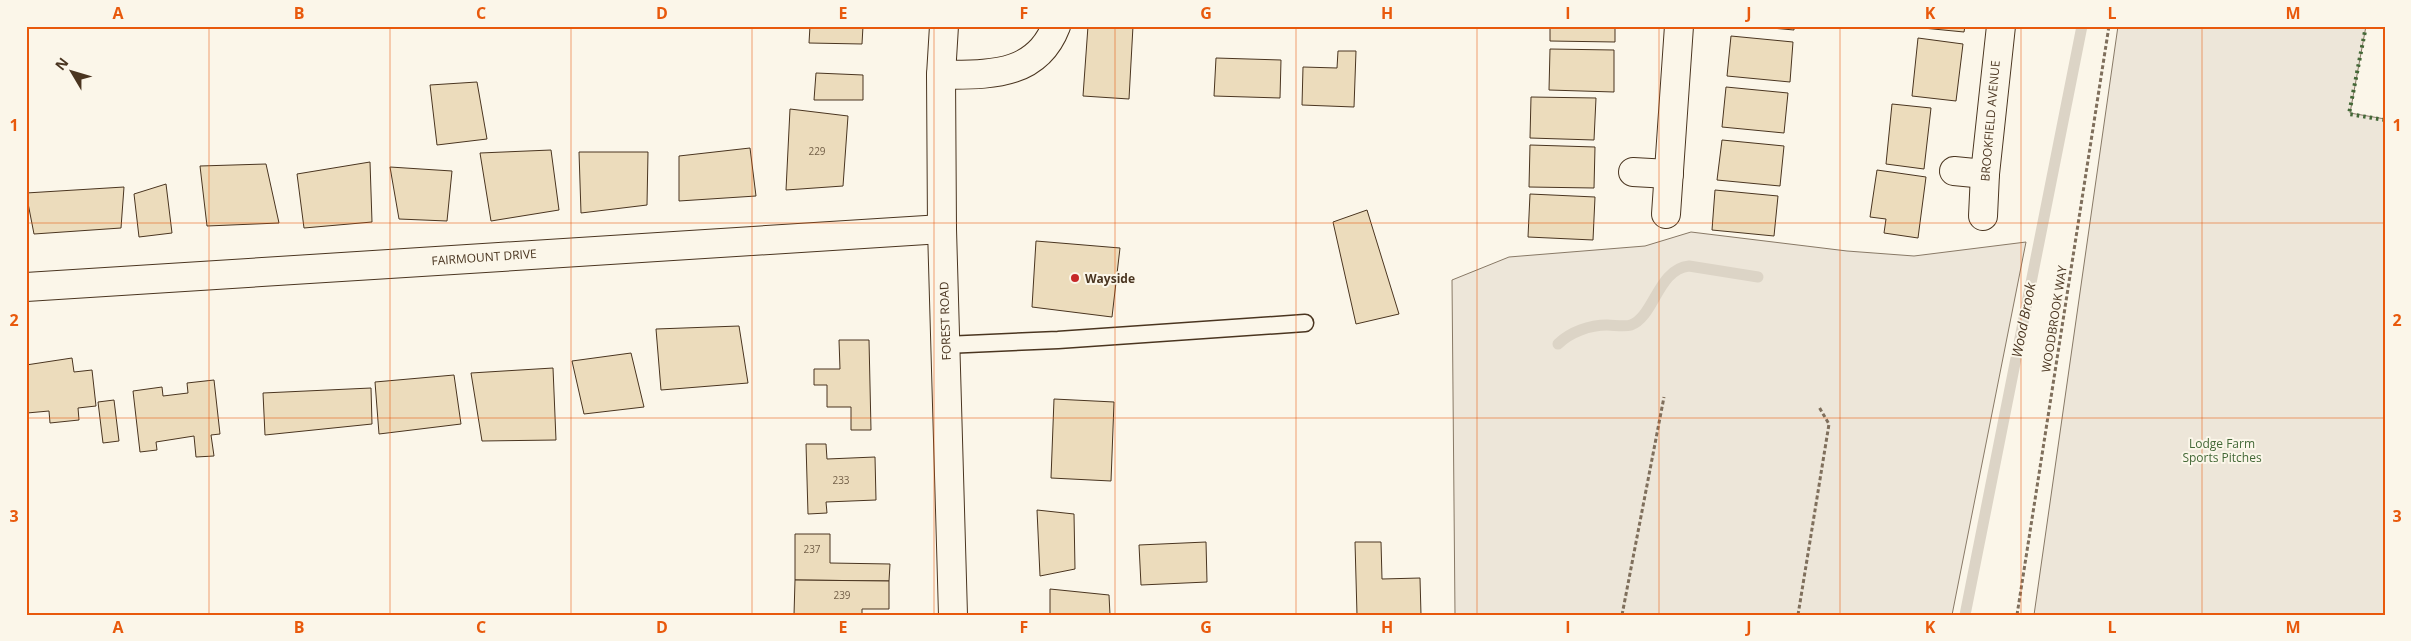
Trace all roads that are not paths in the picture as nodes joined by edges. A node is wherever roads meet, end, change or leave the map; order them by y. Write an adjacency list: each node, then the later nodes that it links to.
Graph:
1 (944, 26): 5 (street, FOREST ROAD)
2 (1056, 26): 5 (street)
3 (1678, 26): 8 (street)
4 (2001, 26): 9 (street, BROOKFIELD AVENUE)
5 (941, 75): 12 (street, FOREST ROAD)
6 (1954, 171): 9 (street)
7 (1633, 172): 8 (street)
8 (1669, 174): 10 (street)
9 (1985, 174): 11 (street, BROOKFIELD AVENUE)
10 (1666, 214)
11 (1983, 216)
12 (942, 229): 13 (street, FAIRMOUNT DRIVE); 15 (street, FOREST ROAD)
13 (26, 287)
14 (1305, 323): 15 (lane)
15 (945, 345): 16 (street, FOREST ROAD)
16 (953, 615)

